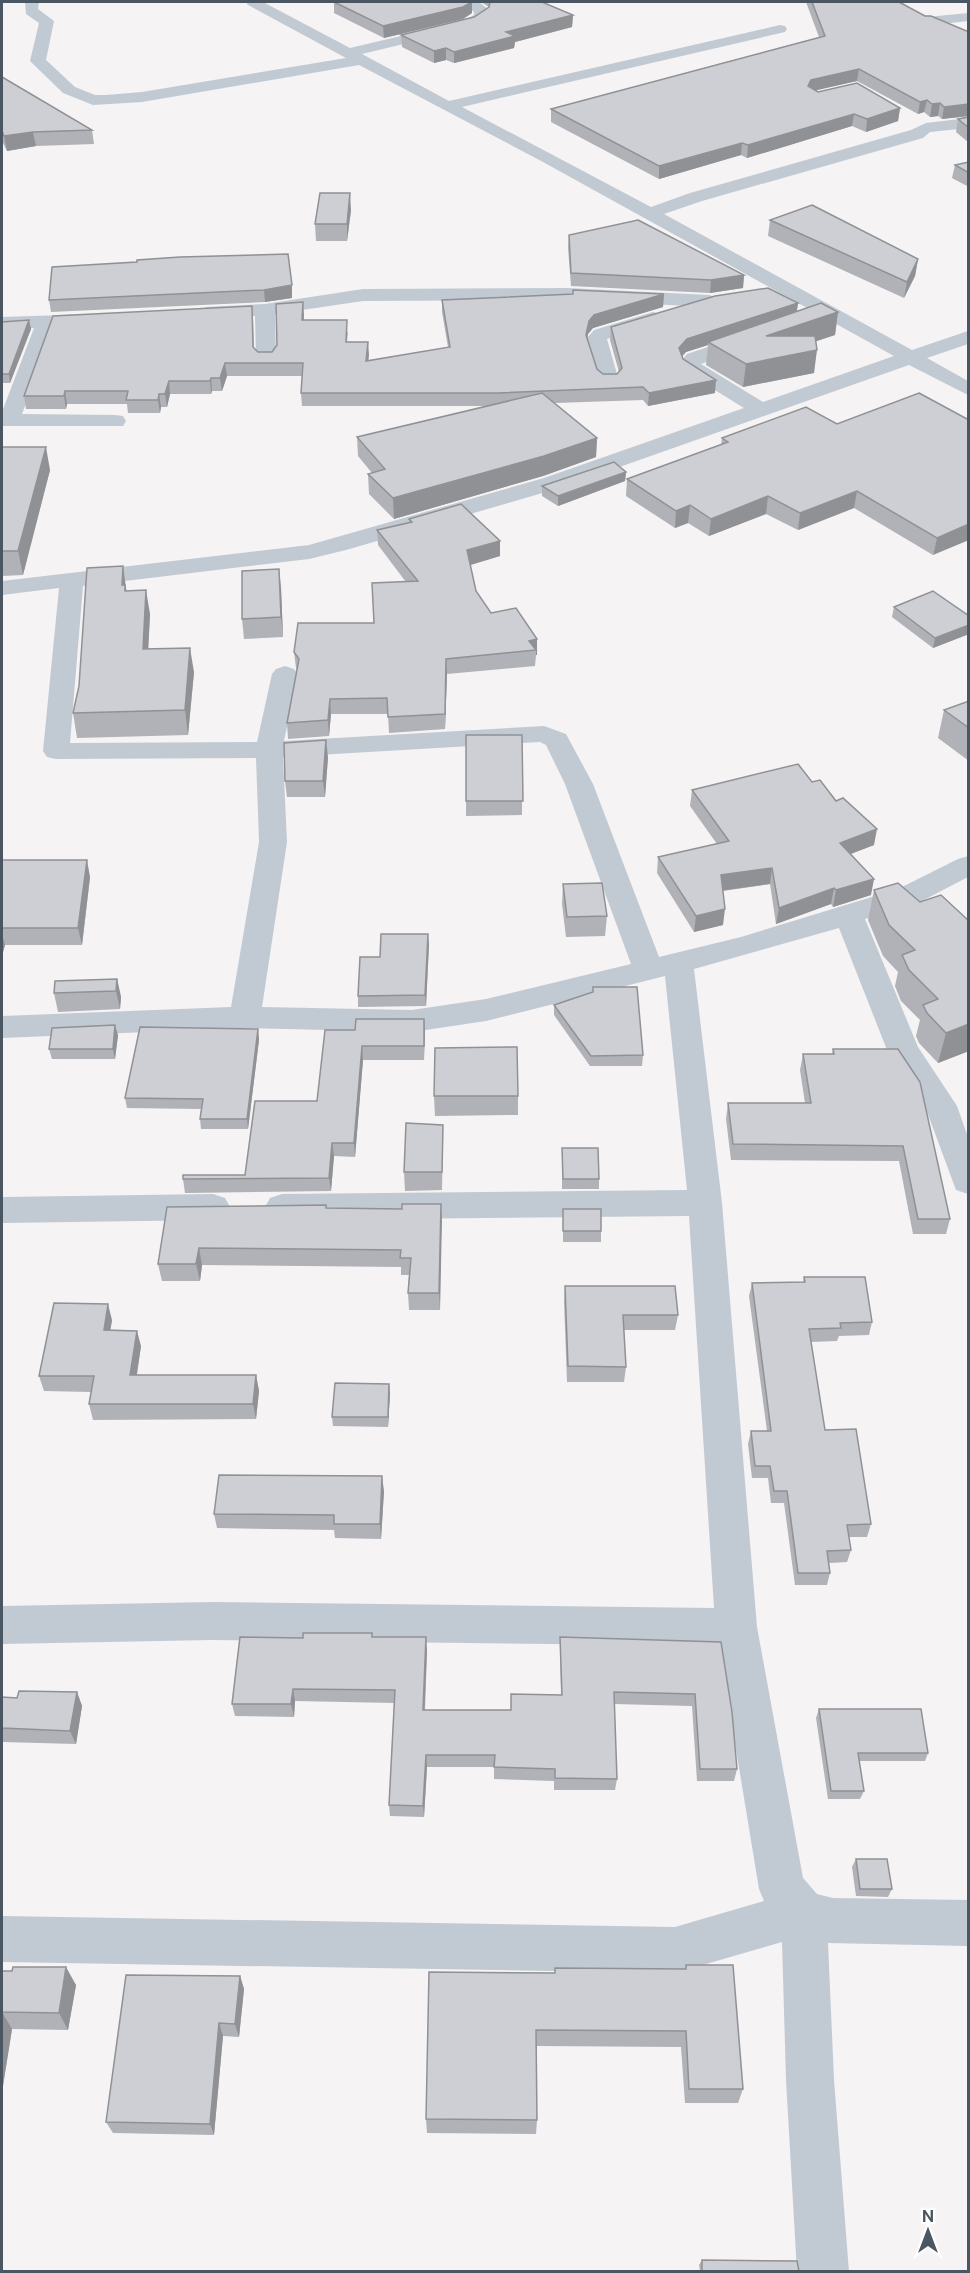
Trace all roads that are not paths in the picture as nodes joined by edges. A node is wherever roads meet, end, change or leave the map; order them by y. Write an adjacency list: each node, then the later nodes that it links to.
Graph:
1 (32, 2): 7 (street)
2 (253, 2): 7 (street)
3 (471, 2): 7 (street)
4 (892, 2): 5 (street)
5 (969, 17)
6 (780, 29): 8 (street)
7 (354, 57): 8 (street)
8 (447, 106): 12 (street)
9 (911, 118): 11 (street)
10 (969, 123): 11 (street)
11 (926, 128): 12 (street)
12 (651, 213): 13 (street)
13 (784, 289): 14 (street); 18 (street)
14 (752, 294)
15 (731, 297): 16 (street)
16 (710, 301): 17 (street); 28 (street)
17 (265, 310): 19 (street); 26 (street)
18 (828, 314): 21 (street); 27 (street)
19 (188, 315)
20 (110, 319): 23 (street)
21 (806, 321)
22 (2, 322): 23 (street)
23 (46, 322): 31 (street)
24 (772, 332): 30 (street)
25 (969, 338): 27 (street)
26 (266, 358)
27 (911, 358): 29 (street); 30 (street)
28 (609, 381)
29 (969, 389)
30 (762, 410): 33 (street)
31 (5, 420): 32 (street)
32 (115, 421)
33 (72, 580): 34 (street); 36 (street)
34 (2, 588)
35 (285, 674): 36 (street)
36 (269, 750): 39 (street); 40 (street)
37 (969, 865): 38 (street)
38 (848, 915): 39 (street); 42 (street)
39 (663, 965): 40 (street); 43 (street)
40 (245, 1017): 41 (street)
41 (2, 1027)
42 (969, 1181)
43 (705, 1203): 44 (street); 46 (street)
44 (2, 1210)
45 (2, 1625): 46 (street)
46 (736, 1627): 47 (street)
47 (804, 1913): 48 (street); 49 (street); 50 (street)
48 (969, 1923)
49 (2, 1939)
50 (823, 2271)

